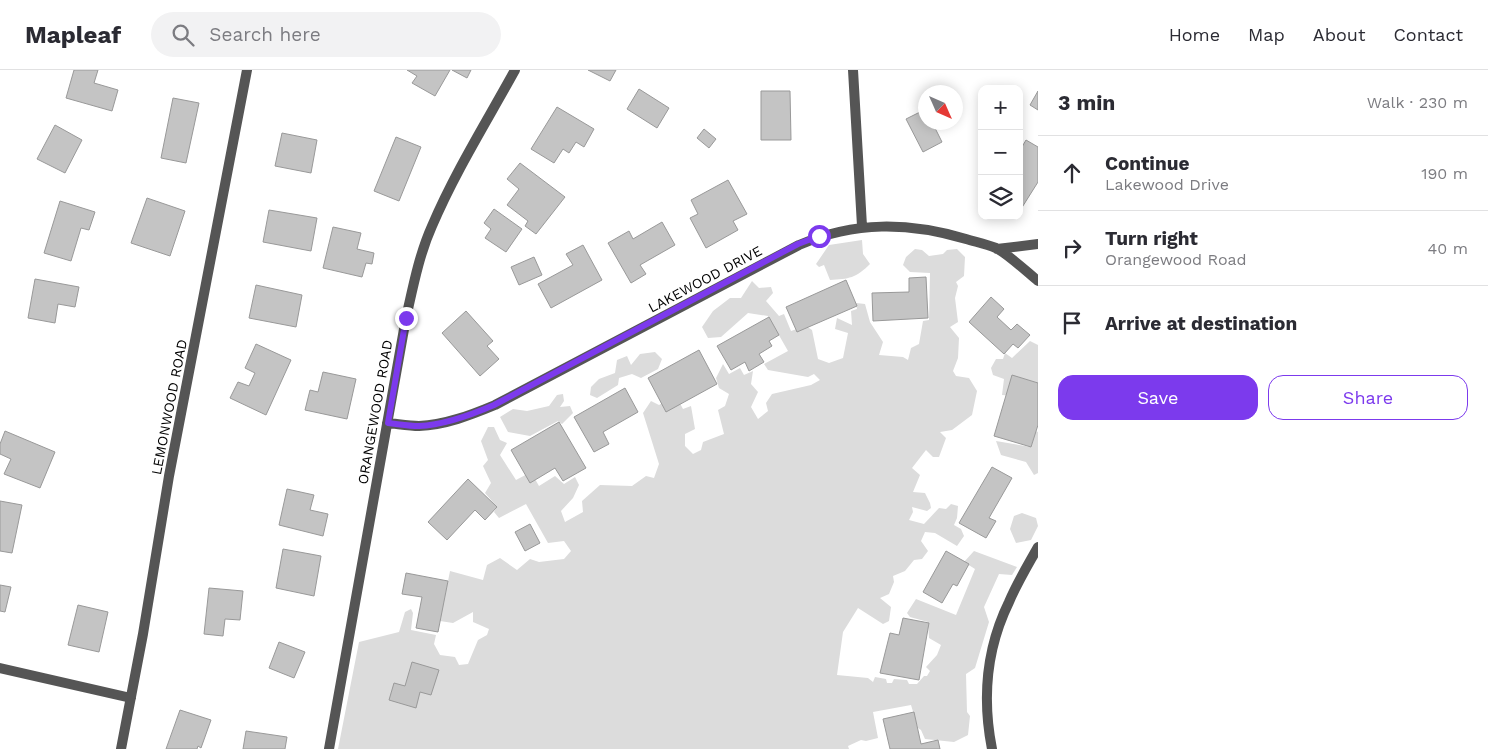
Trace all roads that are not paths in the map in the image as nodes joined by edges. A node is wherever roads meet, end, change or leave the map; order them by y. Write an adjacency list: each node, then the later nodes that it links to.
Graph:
1 (247, 70): 11 (street, LEMONWOOD ROAD)
2 (515, 70): 8 (street, ORANGEWOOD ROAD)
3 (853, 70): 4 (street)
4 (862, 226): 6 (street, LAKEWOOD DRIVE); 8 (street, LAKEWOOD DRIVE)
5 (1038, 244): 6 (street)
6 (997, 249): 7 (street, LAKEWOOD DRIVE)
7 (1038, 281)
8 (388, 423): 13 (street, ORANGEWOOD ROAD)
9 (1038, 547): 14 (street)
10 (0, 668): 11 (street)
11 (131, 698): 12 (street, LEMONWOOD ROAD)
12 (122, 749)
13 (329, 749)
14 (992, 749)

